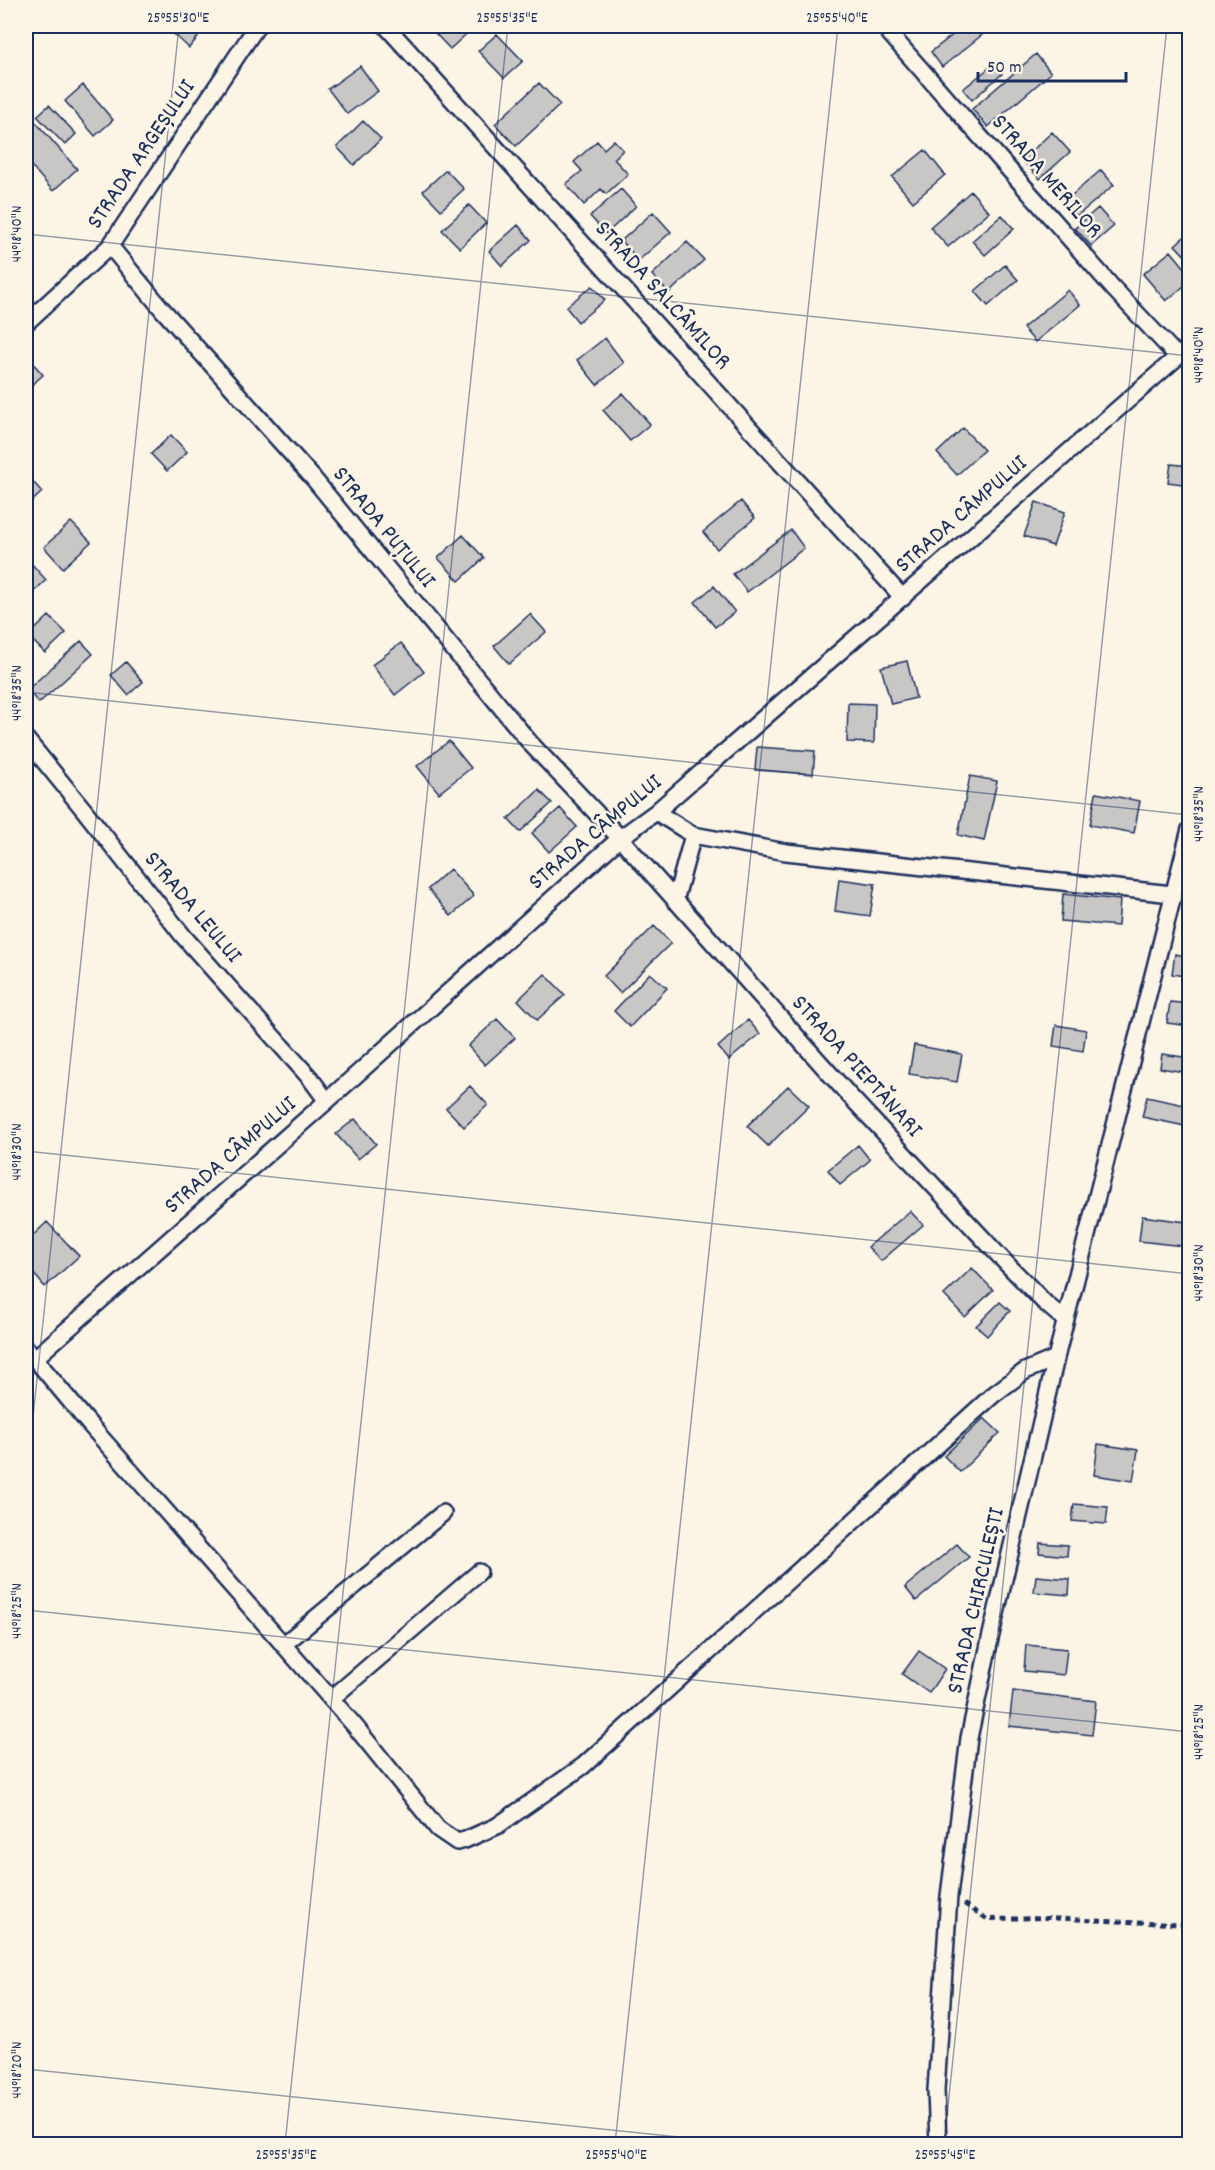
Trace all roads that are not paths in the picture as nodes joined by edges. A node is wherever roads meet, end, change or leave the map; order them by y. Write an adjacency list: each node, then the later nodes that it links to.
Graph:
1 (257, 26): 4 (street, STRADA ARGEȘULUI)
2 (386, 26): 8 (street, STRADA SALCÂMILOR)
3 (884, 26): 7 (street, STRADA MERILOR)
4 (110, 246): 5 (street, STRADA ARGEȘULUI); 13 (street, STRADA PUȚULUI)
5 (26, 323)
6 (1190, 346): 7 (street, STRADA CÂMPULUI)
7 (1177, 356): 8 (street, STRADA CÂMPULUI)
8 (903, 598): 10 (street, STRADA CÂMPULUI)
9 (26, 739): 16 (street, STRADA LEULUI)
10 (656, 812): 12 (street); 13 (street, STRADA CÂMPULUI)
11 (1190, 829): 14 (street)
12 (693, 835): 14 (street); 15 (street)
13 (620, 838): 15 (street, STRADA PIEPTĂNARI); 16 (street, STRADA CÂMPULUI)
14 (1172, 894): 17 (street, STRADA CHIRCULEȘTI)
15 (675, 901): 17 (street, STRADA PIEPTĂNARI)
16 (327, 1101): 18 (street, STRADA CÂMPULUI)
17 (1065, 1320): 19 (street, STRADA CHIRCULEȘTI)
18 (30, 1354): 22 (street)
19 (1056, 1358): 23 (street); 24 (street, STRADA CHIRCULEȘTI)
20 (443, 1513): 22 (street)
21 (479, 1572): 23 (street)
22 (284, 1645): 23 (street)
23 (331, 1699)
24 (939, 2145)

